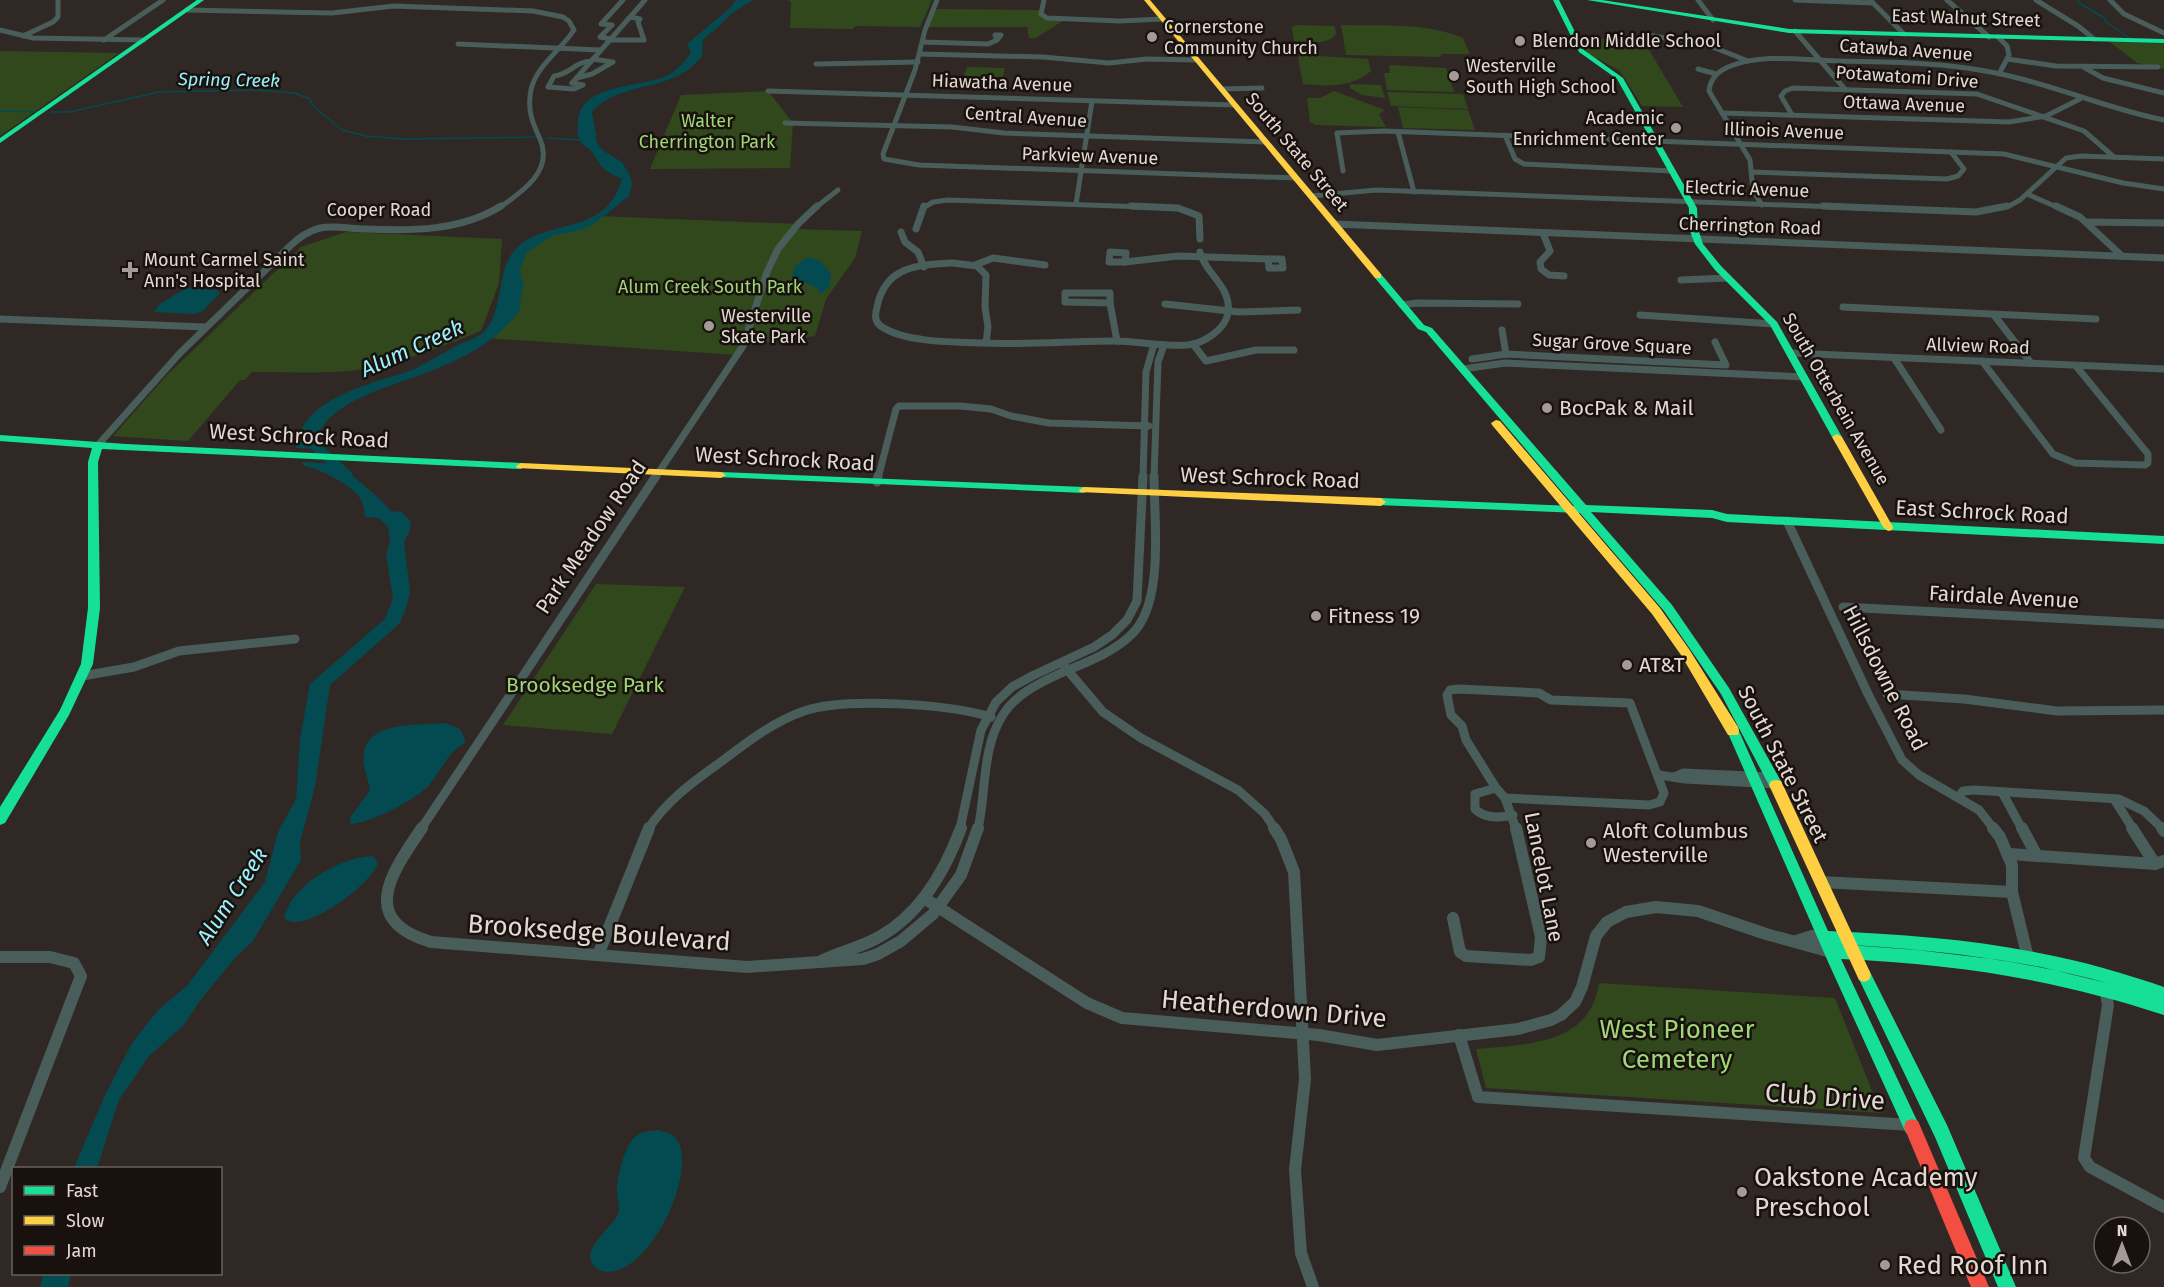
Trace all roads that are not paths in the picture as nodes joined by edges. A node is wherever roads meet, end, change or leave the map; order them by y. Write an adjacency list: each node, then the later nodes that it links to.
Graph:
1 (58, 0): 29 (street)
2 (163, 0): 32 (street)
3 (201, 0): 20 (main road)
4 (430, 0): 19 (street)
5 (623, 0): 34 (street)
6 (645, 0): 21 (street)
7 (937, 0): 37 (street)
8 (1044, 0): 22 (street)
9 (1147, 0): 22 (main road, South State Street)
10 (1556, 0): 80 (main road, South Otterbein Avenue)
11 (1590, 0): 18 (main road, East Walnut Street)
12 (1698, 0): 23 (street)
13 (1795, 0): 17 (street)
14 (1947, 0): 30 (street)
15 (2036, 0): 31 (street)
16 (2110, 0): 26 (street)
17 (1871, 2): 28 (street)
18 (1629, 3): 23 (main road, East Walnut Street)
19 (422, 7): 20 (street, Cooper Road); 39 (street, Cooper Road)
20 (187, 10): 33 (main road)
21 (630, 17): 34 (street); 34 (street)
22 (1162, 19): 44 (main road, South State Street)
23 (1713, 20): 25 (main road, East Walnut Street)
24 (0, 30): 29 (street)
25 (1795, 31): 28 (main road, East Walnut Street); 45 (street)
26 (2164, 33)
27 (1643, 34): 47 (street, Catawba Avenue)
28 (1904, 34): 30 (main road, East Walnut Street)
29 (23, 36): 32 (street)
30 (1993, 37): 31 (main road, East Walnut Street); 42 (street)
31 (2094, 39): 36 (main road, East Walnut Street)
32 (104, 40): 33 (street)
33 (144, 40): 79 (main road)
34 (610, 40): 40 (street)
35 (997, 40): 37 (street)
36 (2164, 41)
37 (923, 42): 41 (street)
38 (458, 44): 39 (street)
39 (561, 49): 40 (street); 131 (street, Cooper Road)
40 (600, 51): 43 (street)
41 (920, 54): 46 (street); 48 (street)
42 (2007, 59): 52 (street); 57 (street)
43 (592, 60): 58 (street); 58 (street); 58 (street)
44 (1196, 60): 49 (street); 61 (main road, South State Street)
45 (1819, 60): 47 (street, Catawba Avenue); 57 (street, Catawba Avenue); 60 (street)
46 (1081, 61): 49 (street); 53 (street)
47 (1748, 61): 56 (street)
48 (918, 62): 50 (street); 64 (street)
49 (1124, 62): 55 (street)
50 (816, 64)
51 (2158, 66): 52 (street)
52 (2083, 67): 63 (street)
53 (1075, 68)
54 (1698, 69): 56 (street)
55 (1128, 70)
56 (1716, 74): 68 (street)
57 (1999, 74): 65 (street, Catawba Avenue)
58 (575, 80)
59 (1262, 88): 61 (street)
60 (1844, 88): 69 (street, Potawatomi Drive); 70 (street, Potawatomi Drive)
61 (1221, 89): 67 (main road, South State Street)
62 (768, 91): 64 (street, Hiawatha Avenue)
63 (2164, 93)
64 (906, 95): 66 (street, Hiawatha Avenue); 74 (street)
65 (2080, 99): 70 (street, Ottawa Avenue); 71 (street, Catawba Avenue)
66 (1092, 101): 67 (street, Hiawatha Avenue); 78 (street)
67 (1234, 105): 81 (main road, South State Street)
68 (1722, 113): 69 (street, Ottawa Avenue); 82 (street)
69 (1792, 115): 70 (street, Ottawa Avenue)
70 (2048, 117): 84 (street, Potawatomi Drive)
71 (2149, 118): 72 (street, Catawba Avenue); 75 (street)
72 (2164, 120)
73 (785, 123): 74 (street, Central Avenue)
74 (894, 127): 78 (street, Central Avenue); 87 (street, Parkview Avenue)
75 (2147, 128)
76 (1398, 132): 77 (street, Illinois Avenue); 88 (street, Illinois Avenue); 94 (street)
77 (1505, 135): 80 (street, Illinois Avenue); 89 (street)
78 (1088, 136): 81 (street, Central Avenue); 87 (street)
79 (0, 141)
80 (1656, 141): 82 (street, Illinois Avenue); 89 (main road, South Otterbein Avenue)
81 (1265, 142): 91 (main road, South State Street)
82 (1742, 144): 83 (street, Illinois Avenue); 90 (street)
83 (1951, 152): 86 (street, Illinois Avenue); 90 (street)
84 (2114, 157): 85 (street, Electric Avenue); 86 (street, Electric Avenue)
85 (2164, 159)
86 (2057, 165): 92 (street, Illinois Avenue); 95 (street, Electric Avenue)
87 (1082, 171): 91 (street, Parkview Avenue); 98 (street)
88 (1343, 171)
89 (1672, 171): 97 (main road, South Otterbein Avenue)
90 (1751, 172): 99 (street)
91 (1296, 178): 96 (main road, South State Street)
92 (2164, 189)
93 (838, 190): 157 (street, Park Meadow Road)
94 (1414, 192): 96 (street, Electric Avenue); 97 (street, Electric Avenue)
95 (2027, 194): 99 (street, Electric Avenue); 100 (street)
96 (1311, 196): 102 (main road, South State Street)
97 (1690, 202): 99 (street, Electric Avenue); 107 (main road, South Otterbein Avenue)
98 (1076, 204): 103 (street); 106 (street)
99 (1762, 205)
100 (2087, 222): 101 (street); 109 (street)
101 (2164, 223)
102 (1334, 224): 105 (street, Cherrington Road); 122 (main road, South State Street)
103 (916, 229)
104 (901, 232): 115 (street)
105 (1543, 233): 107 (street, Cherrington Road); 116 (street)
106 (1200, 239)
107 (1698, 239): 109 (street, Cherrington Road); 117 (main road, South Otterbein Avenue)
108 (1200, 254): 111 (street); 112 (street); 125 (street)
109 (2122, 256): 110 (street, Cherrington Road)
110 (2164, 258)
111 (1268, 259)
112 (1125, 262)
113 (975, 265): 114 (street); 115 (street); 136 (street)
114 (1045, 266)
115 (924, 267): 136 (street)
116 (1564, 276)
117 (1728, 278): 118 (street); 130 (main road, South Otterbein Avenue)
118 (1681, 280)
119 (1110, 303): 119 (street); 134 (street)
120 (1165, 304): 125 (street)
121 (1518, 304): 122 (street)
122 (1402, 305): 133 (main road, South State Street)
123 (1843, 307): 127 (street)
124 (1298, 310): 125 (street)
125 (1228, 311): 138 (street)
126 (1640, 315): 130 (street)
127 (1994, 315): 128 (street); 146 (street)
128 (2096, 319)
129 (0, 320): 131 (street)
130 (1774, 324): 141 (main road, South Otterbein Avenue)
131 (206, 327): 155 (street, Cooper Road)
132 (1502, 330): 142 (street)
133 (1423, 333): 149 (main road); 149 (main road, South State Street)
134 (1117, 341): 136 (street); 137 (street)
135 (1715, 342): 142 (street, Sugar Grove Square)
136 (986, 344)
137 (1154, 344): 139 (street); 151 (street)
138 (1193, 344): 139 (street); 140 (street)
139 (1164, 345): 152 (street)
140 (1294, 350)
141 (1791, 353): 143 (street, Allview Road); 150 (main road, South Otterbein Avenue)
142 (1506, 354): 144 (street, Sugar Grove Square)
143 (1894, 357): 145 (street, Allview Road); 153 (street)
144 (1472, 359)
145 (1982, 361): 146 (street, Allview Road); 147 (street)
146 (2031, 363): 147 (street, Allview Road)
147 (2076, 366): 148 (street, Allview Road)
148 (2164, 369)
149 (1458, 370): 150 (street); 156 (main road, South State Street); 161 (main road, South State Street)
150 (1804, 377): 163 (main road, South Otterbein Avenue)
151 (1144, 426): 152 (street); 158 (street); 159 (street)
152 (1154, 426): 159 (street)
153 (1941, 430)
154 (0, 438): 155 (main road, West Schrock Road)
155 (98, 445): 157 (main road, West Schrock Road); 172 (main road, Cooper Road)
156 (1517, 449): 160 (main road, South State Street); 161 (main road)
157 (659, 473): 158 (main road, West Schrock Road); 197 (street, Park Meadow Road)
158 (877, 483): 159 (main road, West Schrock Road)
159 (1148, 492): 160 (main road, West Schrock Road); 171 (street, Brooksedge Boulevard); 171 (street, Brooksedge Boulevard)
160 (1568, 510): 161 (main road, East Schrock Road); 165 (main road, South State Street)
161 (1582, 510): 162 (main road, East Schrock Road); 168 (main road, South State Street)
162 (1787, 521): 163 (main road, East Schrock Road); 184 (street, Hillsdowne Road)
163 (1888, 527): 164 (main road, East Schrock Road)
164 (2164, 540)
165 (1625, 574): 168 (main road); 169 (main road, South State Street)
166 (1843, 607): 167 (street, Fairdale Avenue)
167 (2164, 624)
168 (1682, 627): 178 (main road, South State Street)
169 (1669, 629): 175 (main road, South State Street); 178 (main road)
170 (295, 639): 172 (street)
171 (1065, 666): 176 (street, Brooksedge Boulevard); 177 (street, Brooksedge Boulevard); 211 (street)
172 (82, 676): 188 (main road, Cooper Road)
173 (1887, 694): 174 (street)
174 (2164, 710)
175 (1722, 711): 179 (main road); 181 (main road, South State Street)
176 (986, 715): 177 (street); 195 (street, Brooksedge Boulevard); 205 (street)
177 (999, 721): 196 (street, Brooksedge Boulevard)
178 (1744, 724): 179 (main road, South State Street)
179 (1757, 747): 181 (main road, South State Street)
180 (1659, 776): 181 (street); 182 (street, Lancelot Lane); 185 (street)
181 (1765, 781): 193 (main road, South State Street); 199 (main road, South State Street)
182 (1496, 788): 185 (street, Lancelot Lane); 187 (street)
183 (2002, 792): 184 (street); 186 (street); 191 (street)
184 (1959, 796): 190 (street, Hillsdowne Road)
185 (1505, 798): 187 (street, Lancelot Lane)
186 (2114, 799): 189 (street); 192 (street)
187 (1514, 815): 198 (street, Lancelot Lane)
188 (0, 819)
189 (2164, 831)
190 (2010, 854): 191 (street); 194 (street)
191 (2037, 856): 192 (street)
192 (2159, 862)
193 (1821, 882): 194 (street); 200 (main road, South State Street)
194 (2012, 892): 204 (street)
195 (924, 898): 196 (street, Heatherdown Drive); 207 (street, Brooksedge Boulevard)
196 (937, 906): 207 (street, Brooksedge Boulevard); 211 (street, Heatherdown Drive)
197 (388, 913): 205 (street, Brooksedge Boulevard)
198 (1453, 918)
199 (1825, 937): 200 (main road); 201 (street, Heatherdown Drive); 202 (main road, South State Street)
200 (1846, 938): 203 (main road, South State Street); 204 (main road)
201 (1796, 940): 202 (street, Heatherdown Drive); 212 (street, Heatherdown Drive)
202 (1831, 952): 203 (main road); 213 (main road, South State Street)
203 (1854, 953): 208 (main road); 218 (main road, South State Street)
204 (2027, 954): 209 (main road)
205 (598, 956): 207 (street, Brooksedge Boulevard)
206 (0, 957): 214 (street)
207 (819, 962)
208 (2104, 987): 210 (main road); 215 (street)
209 (2164, 994)
210 (2164, 1008)
211 (1304, 1034): 212 (street, Heatherdown Drive); 216 (street)
212 (1459, 1035): 213 (street, Club Drive)
213 (1911, 1125): 217 (main road, South State Street)
214 (0, 1186)
215 (2164, 1207)
216 (1313, 1287)
217 (1980, 1287)
218 (2007, 1287)

